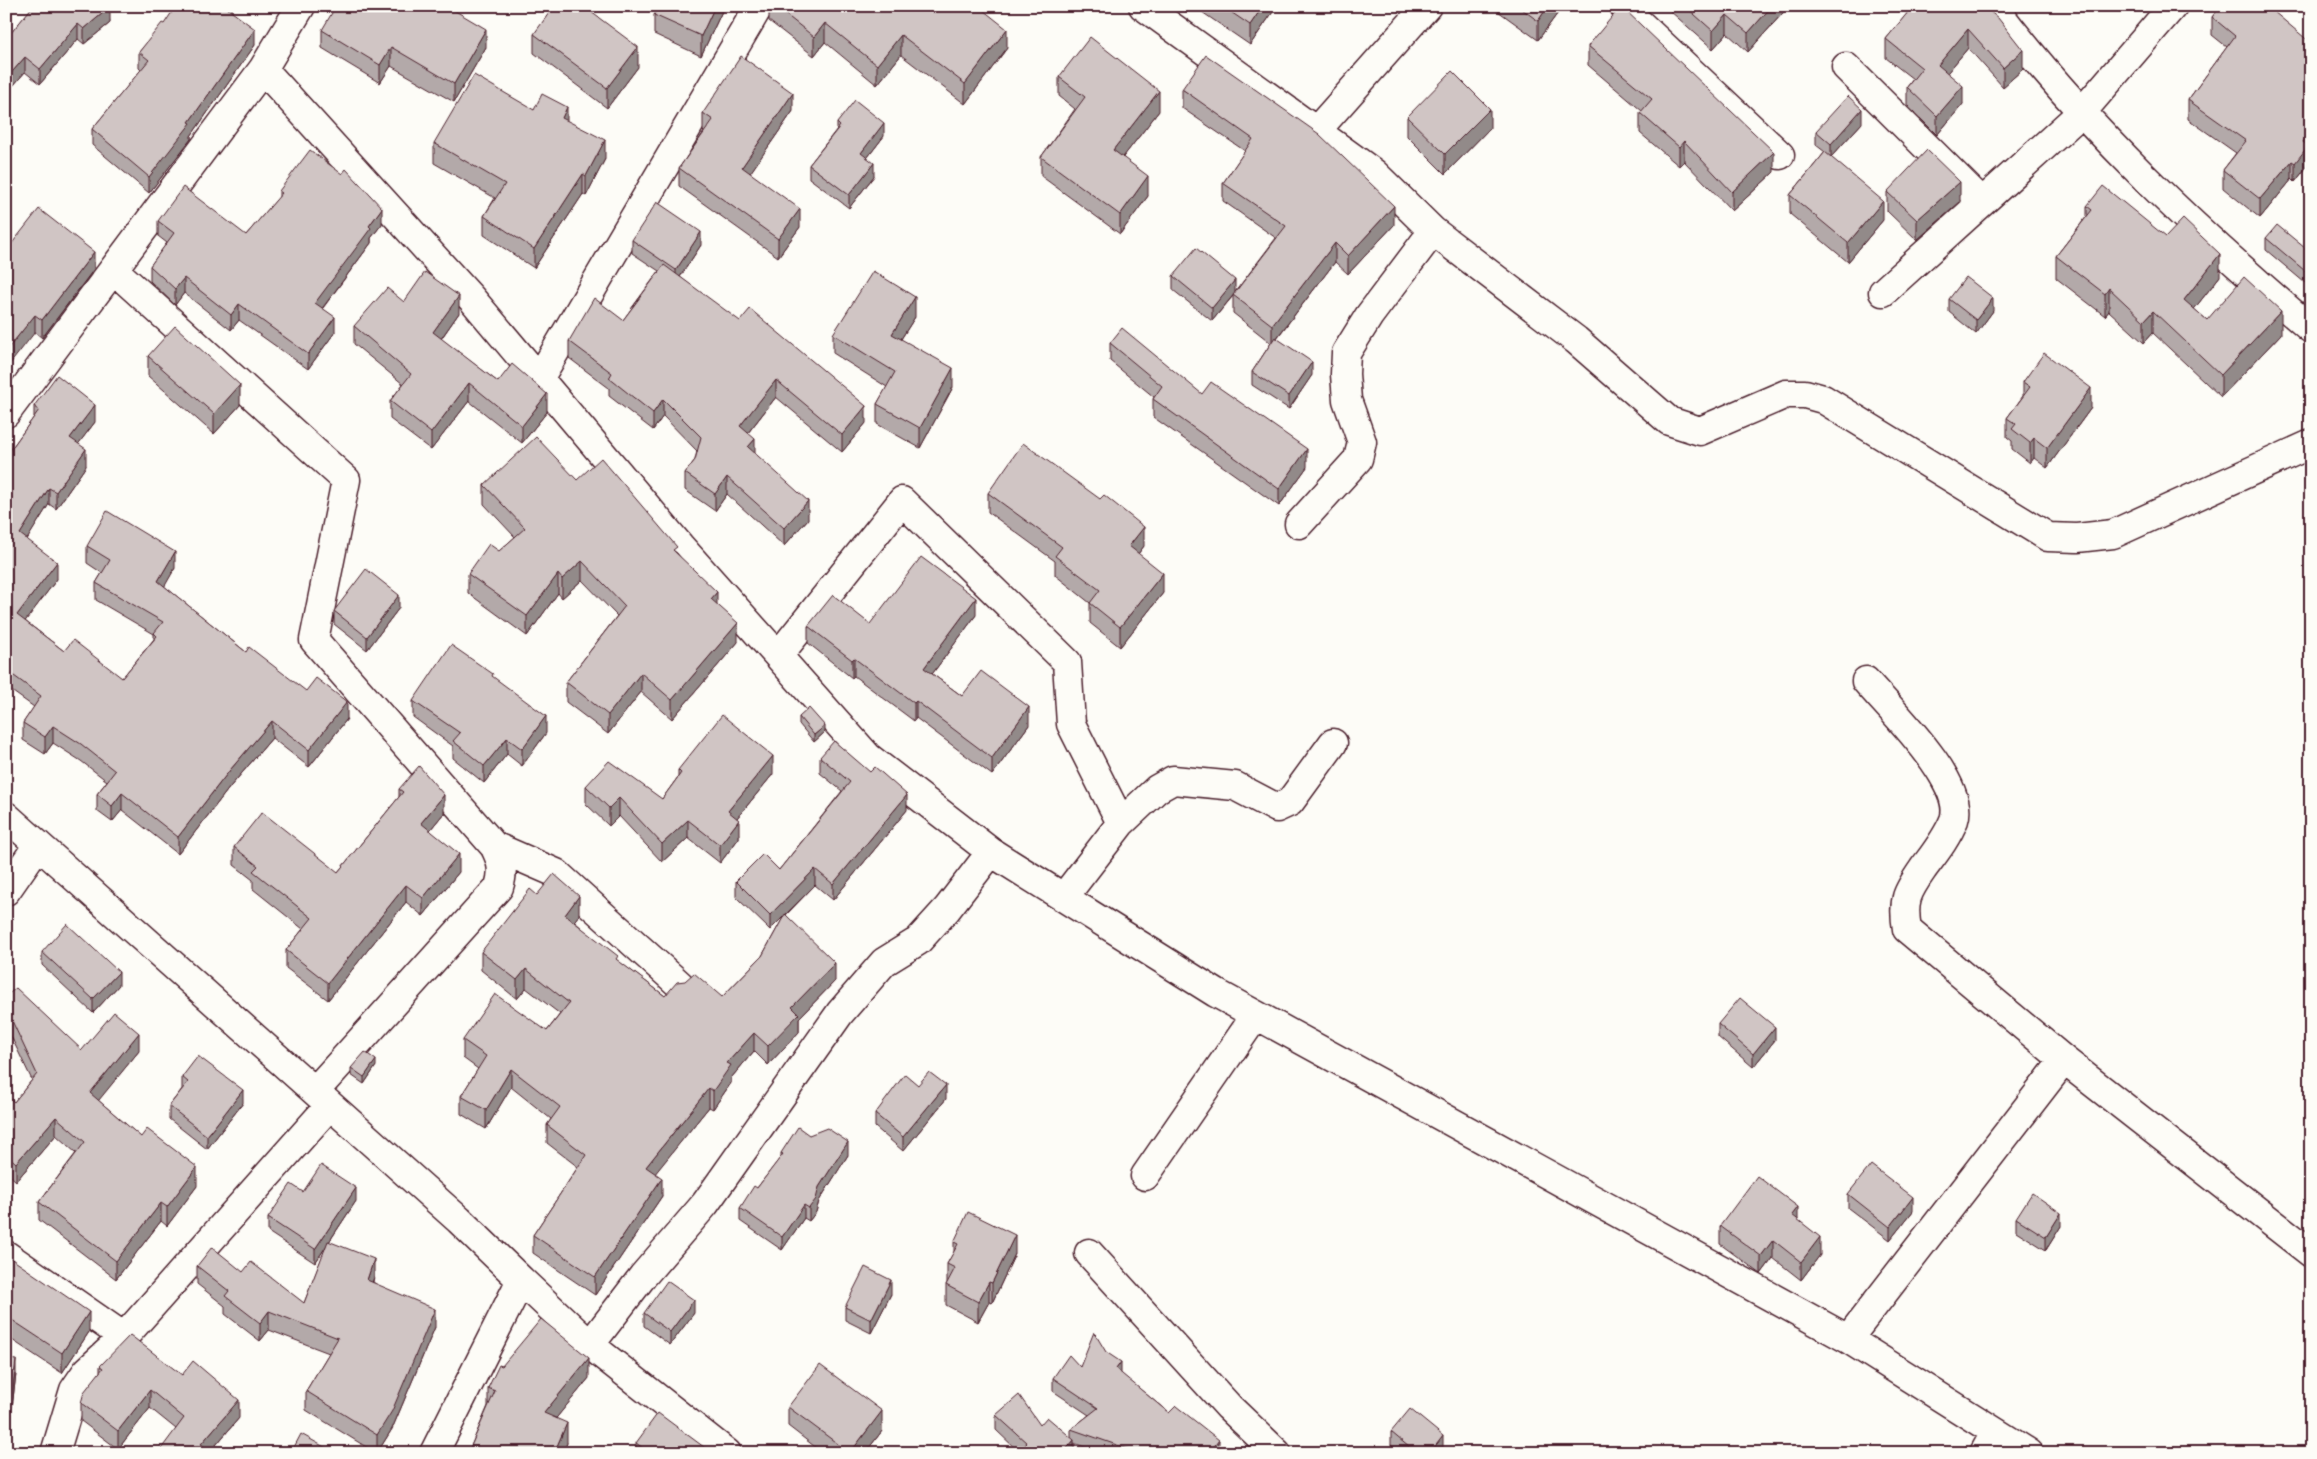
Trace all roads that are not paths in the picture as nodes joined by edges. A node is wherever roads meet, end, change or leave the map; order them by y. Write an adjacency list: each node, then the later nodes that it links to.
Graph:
1 (301, 6): 9 (street)
2 (759, 6): 18 (street)
3 (1143, 6): 11 (street)
4 (1427, 6): 11 (street)
5 (1624, 6): 12 (street)
6 (1993, 6): 10 (street)
7 (2173, 6): 10 (street)
8 (1846, 67): 13 (street)
9 (263, 69): 15 (street); 18 (street)
10 (2082, 112): 13 (street); 17 (street)
11 (1317, 130): 14 (street)
12 (1780, 155)
13 (1982, 202): 16 (street)
14 (1433, 231): 20 (street); 21 (street)
15 (114, 270): 19 (street); 28 (street)
16 (1883, 292)
17 (2311, 329)
18 (539, 379): 22 (street)
19 (6, 412)
20 (2311, 444)
21 (1298, 524)
22 (778, 656): 26 (street); 29 (street)
23 (1866, 681): 34 (street)
24 (1333, 743): 26 (street)
25 (6, 816): 27 (street)
26 (1121, 824): 31 (street)
27 (38, 845): 30 (street); 35 (street)
28 (494, 846): 32 (street); 35 (street)
29 (991, 852): 31 (street); 43 (street)
30 (6, 892)
31 (1064, 897): 33 (street)
32 (680, 984)
33 (1256, 1016): 36 (street); 42 (street)
34 (2064, 1060): 38 (street); 42 (street)
35 (322, 1098): 40 (street); 41 (street)
36 (1145, 1176)
37 (1089, 1253): 48 (street)
38 (2311, 1253)
39 (6, 1255): 41 (street)
40 (521, 1280): 43 (street); 46 (street)
41 (124, 1337): 45 (street)
42 (1848, 1339): 44 (street)
43 (590, 1345): 47 (street)
44 (1989, 1443): 49 (street)
45 (55, 1453)
46 (434, 1453)
47 (728, 1453)
48 (1277, 1453)
49 (2029, 1453)

